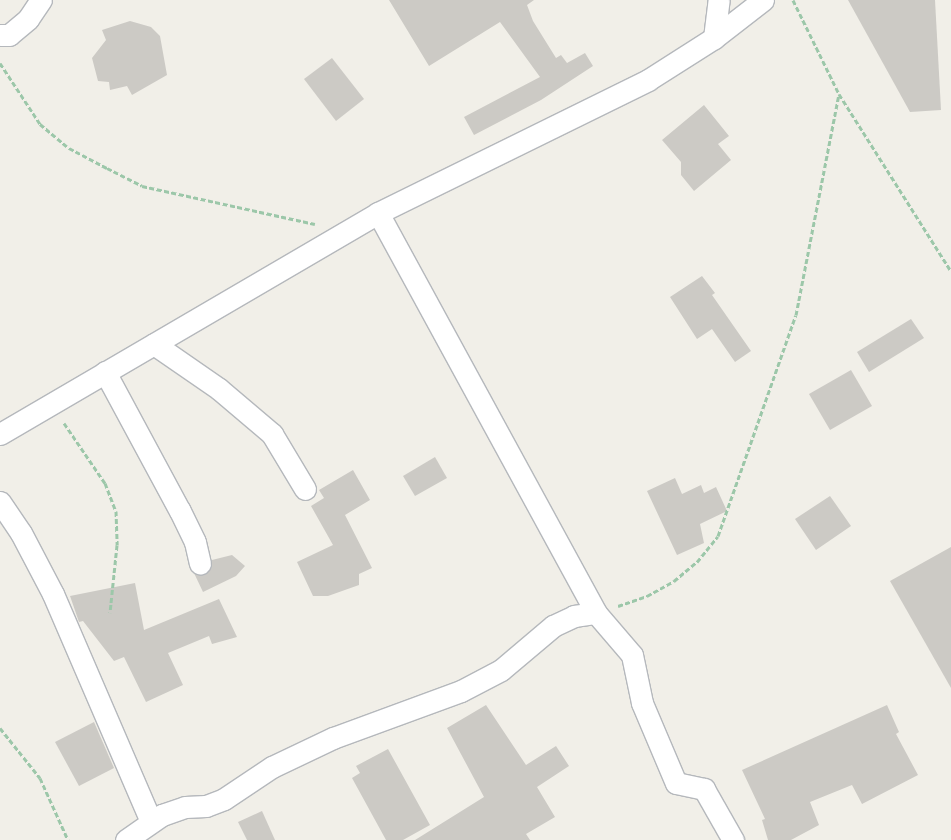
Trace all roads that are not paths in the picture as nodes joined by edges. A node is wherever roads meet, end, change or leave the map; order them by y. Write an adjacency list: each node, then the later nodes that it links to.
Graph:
1 (40, 0): 4 (street)
2 (720, 0): 5 (street)
3 (763, 0): 5 (street)
4 (0, 35)
5 (714, 38): 6 (street)
6 (378, 213): 7 (street); 13 (street)
7 (154, 344): 8 (street); 10 (street)
8 (105, 372): 9 (street); 12 (street)
9 (0, 434)
10 (305, 488)
11 (0, 502): 14 (street)
12 (200, 563)
13 (596, 613): 14 (street); 16 (street)
14 (151, 822): 15 (street)
15 (126, 840)
16 (733, 840)

